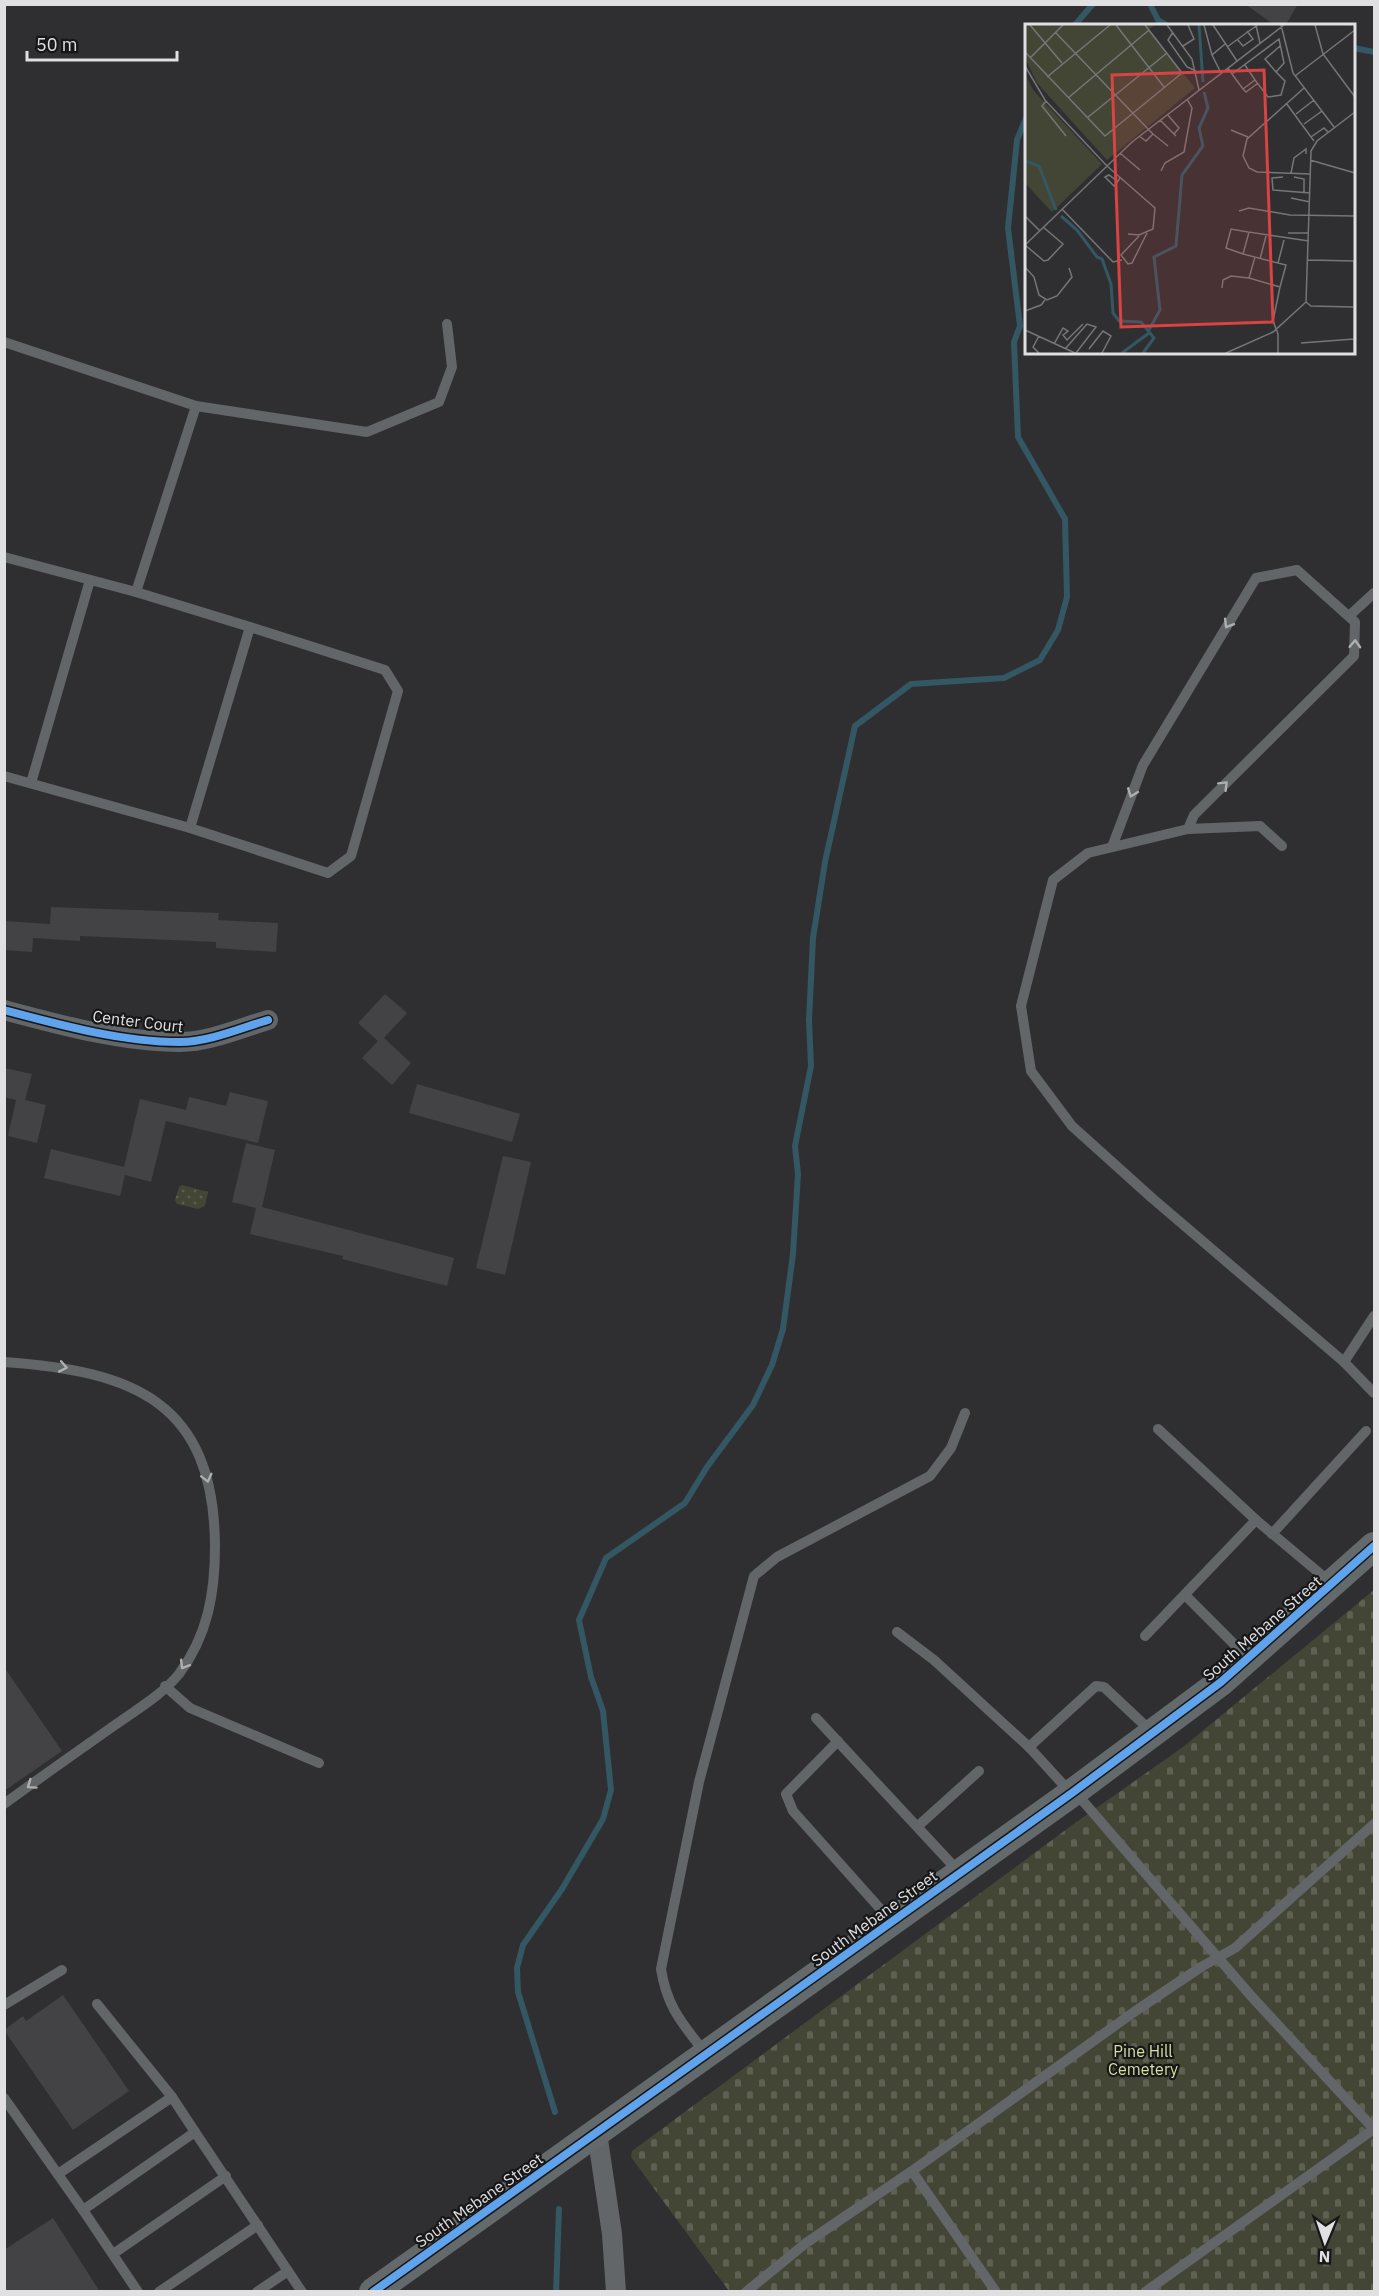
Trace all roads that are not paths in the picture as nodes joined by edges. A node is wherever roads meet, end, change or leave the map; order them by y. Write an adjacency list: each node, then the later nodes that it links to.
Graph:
1 (447, 324): 3 (lane)
2 (4, 342): 3 (lane)
3 (196, 406): 6 (lane)
4 (4, 557): 5 (lane)
5 (90, 580): 6 (lane); 11 (lane)
6 (136, 592): 9 (lane)
7 (1374, 593): 8 (lane)
8 (1349, 616): 13 (lane, one-way to 8); 15 (lane, one-way to 15)
9 (250, 627): 12 (lane); 12 (lane)
10 (4, 776): 11 (lane)
11 (31, 783): 12 (lane)
12 (190, 828)
13 (1188, 829): 14 (lane); 15 (lane)
14 (1282, 846)
15 (1112, 847): 21 (lane)
16 (4, 1010): 17 (street, Center Court)
17 (268, 1020)
18 (1374, 1316): 19 (lane)
19 (1371, 1331): 21 (lane)
20 (4, 1362): 34 (lane, one-way to 34)
21 (1344, 1362): 22 (lane)
22 (1374, 1393)
23 (965, 1413): 51 (lane)
24 (1158, 1429): 26 (lane)
25 (1366, 1431): 27 (lane)
26 (1256, 1520): 27 (lane); 30 (lane)
27 (1272, 1534): 29 (lane)
28 (1374, 1546): 29 (street, South Mebane Street)
29 (1333, 1584): 33 (street, South Mebane Street)
30 (1185, 1594): 32 (lane); 33 (lane)
31 (897, 1632): 38 (lane)
32 (1145, 1636)
33 (1248, 1659): 36 (street, South Mebane Street)
34 (165, 1686): 39 (lane); 42 (lane, one-way to 42)
35 (816, 1718): 37 (lane)
36 (1153, 1733): 38 (lane); 41 (street, South Mebane Street)
37 (838, 1741): 44 (lane); 46 (lane)
38 (1029, 1746): 41 (lane)
39 (319, 1763)
40 (979, 1771): 44 (lane)
41 (1073, 1792): 45 (street, South Mebane Street); 47 (lane)
42 (4, 1803)
43 (1374, 1824): 47 (lane)
44 (918, 1826): 45 (lane)
45 (960, 1873): 46 (street, South Mebane Street)
46 (892, 1922): 51 (street, South Mebane Street)
47 (1220, 1959): 54 (lane); 57 (lane)
48 (62, 1970): 50 (lane)
49 (97, 2004): 52 (lane)
50 (4, 2005)
51 (706, 2055): 56 (street, South Mebane Street)
52 (172, 2097): 55 (lane); 58 (lane)
53 (4, 2098): 58 (lane)
54 (1374, 2129): 72 (lane)
55 (195, 2132): 59 (lane); 60 (lane)
56 (597, 2133): 64 (street, South Mebane Street); 69 (street)
57 (912, 2171): 70 (lane); 71 (lane)
58 (58, 2174): 60 (lane)
59 (226, 2176): 61 (lane); 62 (lane)
60 (83, 2210): 62 (lane)
61 (258, 2225): 63 (lane); 66 (lane)
62 (113, 2254): 65 (lane)
63 (288, 2271): 67 (lane); 68 (lane)
64 (383, 2289)
65 (138, 2292)
66 (159, 2292)
67 (257, 2292)
68 (302, 2292)
69 (616, 2292)
70 (746, 2292)
71 (996, 2292)
72 (1145, 2292)

